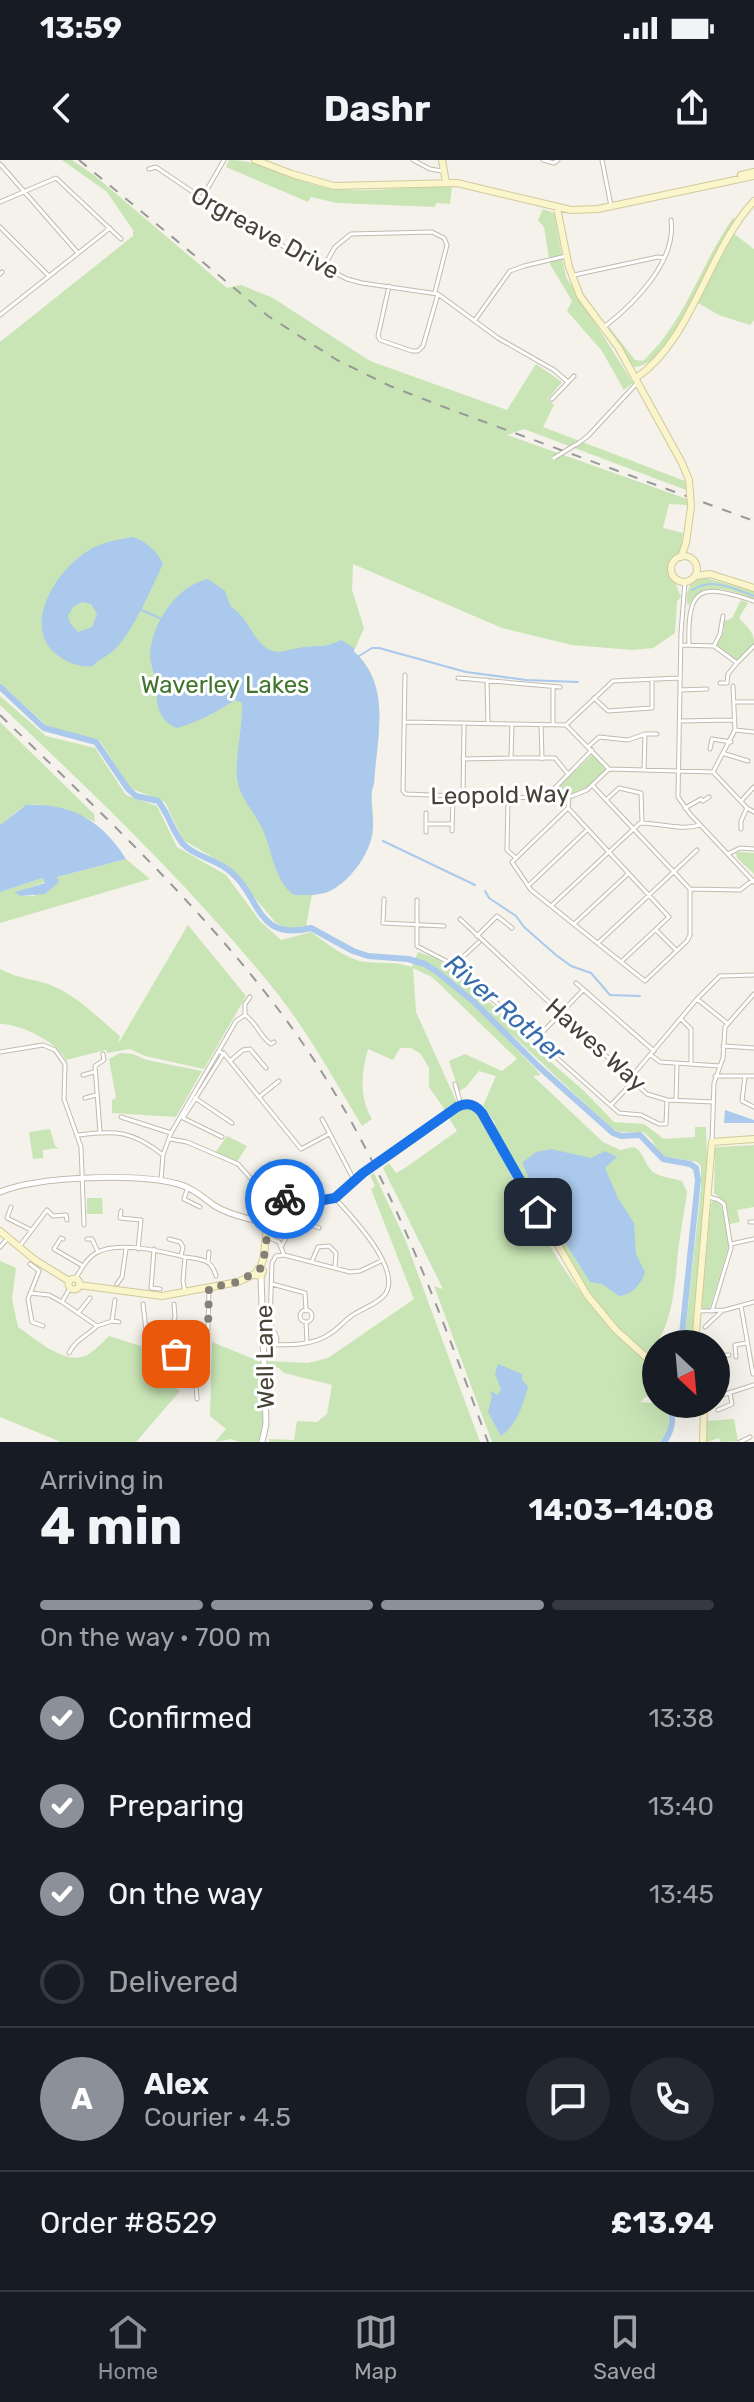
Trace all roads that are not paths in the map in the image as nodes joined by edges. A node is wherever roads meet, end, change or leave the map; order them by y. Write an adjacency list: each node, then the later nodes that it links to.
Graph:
1 (224, 160): 15 (street)
2 (255, 160): 12 (main road)
3 (413, 160): 10 (street)
4 (442, 160): 10 (main road)
5 (543, 160): 6 (street)
6 (558, 160)
7 (602, 160): 18 (street)
8 (0, 164): 14 (street)
9 (149, 169): 15 (street, Orgreave Drive)
10 (447, 171): 12 (main road); 13 (main road)
11 (754, 174): 18 (main road)
12 (449, 182): 13 (main road)
13 (464, 183): 19 (main road)
14 (23, 192): 16 (street); 22 (street); 24 (street)
15 (202, 199): 27 (street, Orgreave Drive)
16 (0, 202)
17 (753, 203): 36 (main road)
18 (611, 206): 19 (main road)
19 (557, 208): 25 (main road)
20 (671, 220): 26 (street)
21 (0, 227): 28 (street)
22 (110, 228): 23 (street); 24 (street)
23 (121, 239)
24 (78, 253): 28 (street)
25 (566, 256): 29 (main road); 33 (street)
26 (664, 258): 29 (street); 34 (street)
27 (323, 268): 30 (street, Orgreave Drive); 31 (street)
28 (49, 276): 32 (street)
29 (572, 276): 34 (main road)
30 (389, 286): 31 (street, Orgreave Drive); 31 (street)
31 (436, 293): 33 (street)
32 (0, 315)
33 (475, 320): 37 (street)
34 (603, 328): 36 (main road)
35 (574, 376): 37 (street)
36 (637, 380): 39 (street, bridge); 40 (main road, bridge)
37 (568, 382): 38 (street)
38 (552, 399)
39 (549, 461)
40 (685, 546): 41 (main road); 42 (main road)
41 (681, 557): 42 (main road); 45 (main road)
42 (693, 561): 43 (main road); 44 (main road)
43 (710, 574): 44 (main road); 46 (main road)
44 (694, 577): 45 (main road)
45 (685, 582): 49 (street)
46 (754, 588)
47 (754, 601): 50 (street)
48 (723, 616): 51 (street)
49 (681, 645): 50 (street); 56 (street)
50 (689, 645): 51 (street)
51 (714, 646): 53 (street)
52 (754, 647): 53 (street)
53 (737, 663): 59 (street)
54 (405, 675): 70 (street, Leopold Way)
55 (458, 678): 58 (street)
56 (680, 678): 57 (street); 64 (street)
57 (652, 679): 65 (street); 65 (street)
58 (487, 680): 61 (street); 72 (street)
59 (720, 683)
60 (733, 686): 66 (street)
61 (553, 687): 62 (street); 75 (street)
62 (560, 687)
63 (707, 689): 64 (street)
64 (680, 690): 69 (street)
65 (594, 698): 76 (street)
66 (735, 702): 67 (street); 68 (street)
67 (754, 702)
68 (735, 720): 69 (street); 77 (street)
69 (680, 721): 91 (street)
70 (405, 722): 71 (street); 98 (street, Leopold Way)
71 (464, 724): 72 (street); 86 (street)
72 (488, 724): 73 (street)
73 (512, 724): 74 (street); 85 (street)
74 (541, 724): 75 (street); 87 (street)
75 (553, 724): 76 (street)
76 (566, 725): 82 (street)
77 (735, 730): 78 (street); 81 (street)
78 (754, 732)
79 (645, 734): 80 (street); 82 (street); 90 (street)
80 (657, 734)
81 (731, 742): 83 (street); 84 (street)
82 (590, 748): 89 (street); 93 (street)
83 (710, 749)
84 (725, 754): 88 (street); 92 (street)
85 (511, 758): 86 (street); 87 (street)
86 (463, 759): 99 (street)
87 (542, 759): 93 (street)
88 (748, 761)
89 (609, 769): 90 (street); 94 (street, Leopold Way)
90 (644, 770): 91 (street)
91 (678, 771): 92 (street); 105 (street)
92 (713, 772): 103 (street)
93 (568, 774): 96 (street)
94 (592, 785): 97 (street, Leopold Way); 102 (street)
95 (754, 787): 103 (street)
96 (547, 796): 97 (street, Leopold Way); 101 (street, Leopold Way)
97 (569, 796): 104 (street)
98 (453, 797): 99 (street, Leopold Way); 111 (street)
99 (463, 797): 101 (street, Leopold Way)
100 (709, 797): 105 (street)
101 (508, 798): 122 (street)
102 (606, 800): 109 (street); 115 (street)
103 (741, 801): 106 (street)
104 (568, 808): 114 (street); 122 (street)
105 (685, 808): 112 (street)
106 (747, 808): 107 (street); 113 (street)
107 (754, 812)
108 (426, 813): 110 (street)
109 (642, 822): 112 (street); 115 (street)
110 (426, 824): 111 (street); 117 (street)
111 (452, 824): 116 (street)
112 (700, 825): 121 (street)
113 (741, 829)
114 (587, 830): 120 (street); 126 (street)
115 (633, 830): 120 (street); 123 (street)
116 (452, 831)
117 (426, 832)
118 (754, 849): 121 (street)
119 (697, 850): 123 (street)
120 (609, 852): 124 (street); 131 (street)
121 (728, 854): 125 (street)
122 (514, 860): 126 (street)
123 (674, 873): 127 (street); 128 (street)
124 (628, 874): 128 (street); 133 (street)
125 (754, 881): 127 (street)
126 (528, 886): 131 (street)
127 (690, 889): 140 (street)
128 (649, 895): 137 (street); 139 (street)
129 (384, 899): 134 (street)
130 (417, 900): 134 (street)
131 (551, 906): 133 (street)
132 (460, 919): 138 (street, Hawes Way)
133 (574, 924): 139 (street)
134 (417, 925): 135 (street); 142 (street)
135 (444, 926)
136 (512, 928): 138 (street)
137 (656, 930): 140 (street); 141 (street)
138 (479, 939): 142 (street); 149 (street, Hawes Way)
139 (598, 943): 141 (street)
140 (677, 951): 141 (street)
141 (622, 962)
142 (453, 966): 153 (street)
143 (754, 975): 148 (street)
144 (576, 983): 145 (street)
145 (583, 990): 149 (street); 159 (street)
146 (754, 994): 152 (street)
147 (250, 997): 150 (street)
148 (697, 999): 151 (street); 152 (street)
149 (560, 1013): 153 (street); 171 (street, Hawes Way)
150 (245, 1015): 154 (street); 158 (street)
151 (681, 1019): 159 (street); 163 (street)
152 (727, 1023): 155 (street)
153 (536, 1039): 182 (street)
154 (274, 1042)
155 (723, 1046): 156 (street); 164 (street)
156 (754, 1048)
157 (0, 1052): 190 (street)
158 (221, 1052): 161 (street); 177 (street); 188 (street)
159 (652, 1053): 162 (street); 171 (street)
160 (103, 1054): 166 (street)
161 (230, 1061): 165 (street); 175 (street)
162 (677, 1064): 163 (street); 179 (street)
163 (691, 1064): 164 (street)
164 (720, 1066): 168 (street)
165 (266, 1068)
166 (94, 1072): 167 (street); 174 (street)
167 (83, 1075)
168 (715, 1076): 169 (street); 180 (street)
169 (745, 1076): 170 (street); 183 (street)
170 (754, 1076)
171 (631, 1080): 178 (street, Hawes Way); 182 (street)
172 (279, 1081): 175 (street)
173 (455, 1084): 181 (street)
174 (96, 1095): 176 (street); 187 (street)
175 (259, 1097): 189 (street)
176 (85, 1098)
177 (195, 1098): 186 (street); 191 (street)
178 (667, 1100): 179 (street, Hawes Way); 182 (street)
179 (676, 1100): 180 (street, Hawes Way)
180 (714, 1102): 194 (street)
181 (461, 1105): 197 (main road, bridge); 273 (main road)
182 (610, 1106)
183 (754, 1107)
184 (121, 1117): 188 (street)
185 (322, 1119): 189 (street)
186 (232, 1123)
187 (100, 1132): 190 (street); 195 (street)
188 (171, 1133): 192 (street)
189 (329, 1134): 197 (street)
190 (79, 1135): 196 (street)
191 (222, 1137)
192 (169, 1139): 195 (street); 203 (street)
193 (754, 1139): 194 (main road)
194 (712, 1142): 201 (main road)
195 (163, 1155): 198 (street)
196 (82, 1179): 198 (street); 200 (street); 209 (street)
197 (354, 1180): 202 (main road)
198 (161, 1181): 199 (street)
199 (188, 1187): 205 (street); 208 (street)
200 (0, 1192)
201 (709, 1197): 219 (street); 252 (main road)
202 (335, 1198): 203 (main road); 231 (street)
203 (280, 1205): 208 (main road)
204 (11, 1207): 211 (street)
205 (200, 1207)
206 (121, 1211): 224 (street)
207 (67, 1220): 211 (street)
208 (267, 1224): 213 (main road, Well Lane)
209 (84, 1225)
210 (319, 1228): 220 (street)
211 (31, 1230): 222 (street)
212 (0, 1231): 214 (main road)
213 (267, 1237): 220 (street); 236 (main road, Well Lane)
214 (8, 1238): 221 (street); 222 (main road)
215 (63, 1239): 234 (street)
216 (87, 1239): 226 (street)
217 (169, 1239): 229 (street)
218 (754, 1239): 219 (street)
219 (731, 1244): 255 (street)
220 (282, 1245): 228 (street)
221 (0, 1247)
222 (19, 1247): 238 (main road)
223 (126, 1249): 224 (street); 226 (street); 239 (street)
224 (138, 1249): 225 (street)
225 (154, 1249): 229 (street); 242 (street)
226 (98, 1252): 234 (street)
227 (209, 1252): 230 (street)
228 (284, 1255): 232 (street); 240 (street)
229 (183, 1256): 230 (street); 243 (street)
230 (208, 1261): 237 (street)
231 (381, 1261): 235 (street); 268 (street)
232 (312, 1262): 235 (street); 235 (street)
233 (30, 1264): 244 (street)
234 (83, 1266): 238 (street)
235 (335, 1268)
236 (259, 1273): 241 (main road); 270 (street, Well Lane)
237 (216, 1276)
238 (73, 1283): 243 (main road); 247 (street)
239 (117, 1284)
240 (271, 1284): 254 (street); 271 (street)
241 (209, 1288): 243 (main road); 267 (street)
242 (160, 1289)
243 (185, 1292)
244 (30, 1293): 247 (street); 260 (street)
245 (90, 1298): 256 (street)
246 (115, 1300): 257 (street)
247 (62, 1302): 256 (street)
248 (754, 1302): 251 (street)
249 (143, 1304): 264 (street)
250 (174, 1304): 266 (street)
251 (741, 1306): 253 (street); 269 (street)
252 (698, 1310): 255 (street); 265 (main road)
253 (723, 1310): 255 (street); 262 (street)
254 (306, 1311): 259 (street); 259 (street)
255 (712, 1311)
256 (79, 1312): 261 (street)
257 (112, 1321): 258 (street); 261 (street)
258 (119, 1322)
259 (306, 1322): 268 (street)
260 (43, 1326)
261 (97, 1326): 272 (street)
262 (705, 1327)
263 (139, 1328): 264 (street)
264 (146, 1330): 266 (street)
265 (696, 1330)
266 (168, 1339): 267 (street)
267 (177, 1342): 276 (street)
268 (307, 1342): 271 (street)
269 (747, 1343): 274 (street); 275 (street)
270 (264, 1344): 271 (street); 287 (street, Well Lane)
271 (276, 1345)
272 (69, 1353)
273 (642, 1353)
274 (752, 1355): 278 (street)
275 (736, 1357)
276 (178, 1359): 277 (street); 280 (street)
277 (196, 1366)
278 (753, 1374)
279 (202, 1384): 280 (street)
280 (196, 1385): 283 (street)
281 (754, 1385): 282 (street)
282 (730, 1394): 284 (street)
283 (197, 1399)
284 (730, 1405)
285 (704, 1418): 288 (main road)
286 (750, 1437): 289 (street)
287 (263, 1440)
288 (703, 1442)
289 (740, 1442)

